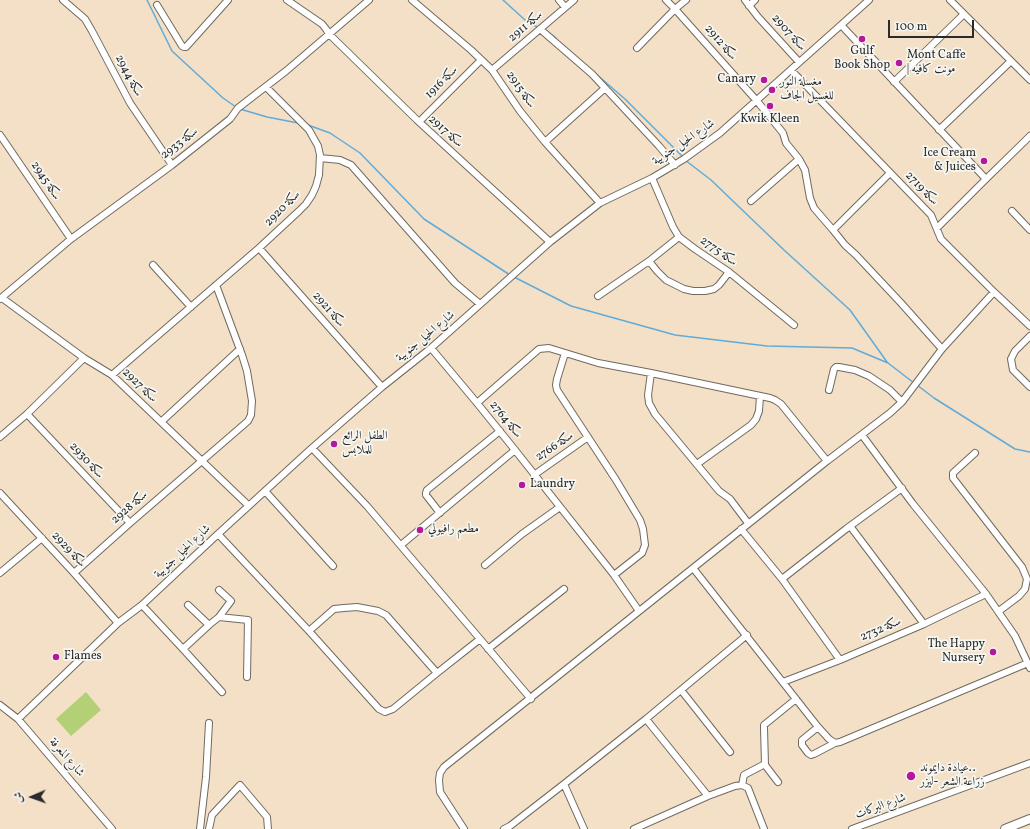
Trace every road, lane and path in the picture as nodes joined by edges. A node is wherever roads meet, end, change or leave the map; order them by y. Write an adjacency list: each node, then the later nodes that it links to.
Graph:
1 (63, 0): 40 (street, سكة 2944)
2 (228, 0): 14 (street)
3 (287, 0): 21 (street, سكة 2917)
4 (369, 0): 21 (street, سكة 2933)
5 (412, 0): 23 (street, سكة 2915)
6 (559, 0): 16 (street)
7 (574, 0): 16 (street, سكة 2911)
8 (666, 0): 17 (street, سكة 2912)
9 (686, 0): 17 (street)
10 (745, 0): 15 (street, سكة 2907)
11 (755, 0): 15 (street)
12 (869, 0): 19 (street, شارع الحيل جنوبية)
13 (950, 0): 18 (street)
14 (157, 5)
15 (749, 6): 25 (street, سكة 2907)
16 (565, 7): 20 (street, سكة 2911)
17 (675, 9): 22 (street); 32 (street, سكة 2912)
18 (964, 14): 24 (street); 29 (street)
19 (841, 25): 25 (street, شارع الحيل جنوبية); 29 (street)
20 (540, 29): 26 (street, سكة 2911); 31 (street)
21 (329, 34): 30 (street, سكة 2933); 33 (street, سكة 2917)
22 (637, 48)
23 (481, 60): 26 (street, سكة 2915); 33 (street, سكة 1916)
24 (1011, 61): 28 (street); 34 (street)
25 (799, 62): 27 (street, شارع الحيل جنوبية)
26 (492, 70): 37 (street, سكة 2915)
27 (791, 70): 32 (street, شارع الحيل جنوبية); 42 (street, سكة 2719)
28 (1030, 80)
29 (894, 82): 34 (street)
30 (266, 87): 38 (street, سكة 2920); 40 (street, سكة 2933)
31 (605, 88): 37 (street); 41 (street)
32 (756, 101): 39 (street, سكة 2912); 41 (street, شارع الحيل جنوبية)
33 (419, 122): 53 (street, سكة 2917)
34 (939, 130): 44 (street)
35 (0, 135): 52 (street, سكة 2945)
36 (1030, 136): 44 (street)
37 (545, 142): 46 (street, سكة 2915)
38 (320, 158): 54 (street, سكة 2920); 62 (street)
39 (799, 159): 45 (street); 49 (street, سكة 2912)
40 (172, 165): 52 (street, سكة 2933)
41 (675, 165): 43 (street, شارع الحيل جنوبية)
42 (890, 173): 48 (street, سكة 2719); 49 (street)
43 (652, 178): 46 (street, شارع الحيل جنوبية); 51 (street, سكة 2775)
44 (986, 179): 48 (street)
45 (751, 201)
46 (600, 203): 53 (street, شارع الحيل جنوبية)
47 (1012, 211): 50 (street)
48 (937, 228): 59 (street, سكة 2719)
49 (833, 230): 69 (street, سكة 2912)
50 (1030, 230)
51 (680, 237): 55 (street); 57 (street, سكة 2775)
52 (71, 239): 61 (street, سكة 2933)
53 (550, 242): 62 (street, شارع الحيل جنوبية)
54 (259, 248): 58 (street, سكة 2920); 74 (street, سكة 2921)
55 (649, 261): 57 (street); 60 (street)
56 (153, 265): 63 (street)
57 (729, 272): 64 (street, سكة 2775)
58 (216, 285): 63 (street, سكة 2920); 68 (street, سكة 2928)
59 (994, 292): 65 (street, سكة 2719); 69 (street)
60 (598, 296)
61 (1, 299): 71 (street, سكة 2927)
62 (480, 304): 67 (street, شارع الحيل جنوبية)
63 (191, 307): 73 (street, سكة 2920)
64 (794, 325)
65 (1030, 326)
66 (1030, 336): 75 (street)
67 (431, 348): 74 (street, شارع الحيل جنوبية); 78 (street, سكة 2764)
68 (240, 349): 81 (street); 89 (street, سكة 2928)
69 (942, 349): 79 (street)
70 (565, 353): 72 (street); 78 (street); 85 (street)
71 (84, 358): 73 (street, سكة 2927); 80 (street)
72 (651, 373): 77 (street); 91 (street)
73 (112, 375): 81 (street, سكة 2927)
74 (382, 387): 86 (street, شارع الحيل جنوبية)
75 (1030, 387)
76 (829, 390): 79 (street)
77 (760, 396): 90 (street); 91 (street)
78 (477, 402): 82 (street, سكة 2764)
79 (902, 402): 83 (street)
80 (27, 414): 84 (street); 99 (street, سكة 2930)
81 (161, 422): 89 (street, سكة 2927)
82 (500, 431): 87 (street, سكة 2764); 98 (street)
83 (862, 435): 90 (street); 93 (street)
84 (0, 437)
85 (588, 437): 92 (street, سكة 2766); 111 (street)
86 (312, 448): 94 (street, شارع الحيل جنوبية); 105 (street)
87 (515, 450): 92 (street, سكة 2764); 98 (street)
88 (975, 453): 119 (street)
89 (201, 461): 96 (street, سكة 2927); 99 (street, سكة 2928)
90 (827, 461): 100 (street)
91 (696, 464): 100 (street)
92 (534, 475): 97 (street, سكة 2764)
93 (902, 488): 101 (street); 115 (street)
94 (265, 491): 96 (street, شارع الحيل جنوبية); 107 (street)
95 (0, 493): 104 (street, سكة 2929)
96 (249, 506): 103 (street, شارع الحيل جنوبية)
97 (560, 507): 106 (street); 111 (street, سكة 2764)
98 (440, 513): 105 (street)
99 (130, 523): 110 (street, سكة 2928)
100 (748, 523): 102 (street)
101 (850, 526): 112 (street); 123 (street)
102 (741, 529): 108 (street); 112 (street)
103 (218, 534): 117 (street, شارع الحيل جنوبية); 124 (street)
104 (42, 538): 109 (street); 110 (street, سكة 2929)
105 (401, 545): 126 (street)
106 (485, 565)
107 (333, 566)
108 (693, 568): 118 (street); 125 (street)
109 (0, 573)
110 (74, 573): 121 (street, سكة 2929)
111 (614, 575): 118 (street, سكة 2764)
112 (782, 579): 129 (street)
113 (564, 589): 128 (street)
114 (219, 590): 120 (street)
115 (986, 594): 119 (street); 123 (street, سكة 2732)
116 (188, 605): 122 (street)
117 (142, 606): 121 (street, شارع الحيل جنوبية); 127 (street)
118 (639, 611): 136 (street)
119 (998, 611): 130 (street)
120 (219, 617): 122 (street); 132 (street)
121 (118, 623): 139 (street, شارع الحيل جنوبية)
122 (209, 624): 127 (street)
123 (924, 624): 129 (street, سكة 2732)
124 (309, 631): 131 (street); 131 (street)
125 (747, 635): 133 (street); 134 (street)
126 (480, 640): 128 (street); 131 (street)
127 (183, 649): 135 (street)
128 (488, 649): 136 (street)
129 (840, 660): 133 (street, سكة 2732)
130 (1029, 665): 143 (street)
131 (437, 673)
132 (247, 677)
133 (782, 682): 137 (street)
134 (681, 690): 140 (street); 144 (street)
135 (222, 692)
136 (531, 698): 156 (street)
137 (796, 699): 142 (street); 146 (street)
138 (0, 705): 139 (street, شارع المعرفة)
139 (18, 719): 152 (street, شارع المعرفة)
140 (646, 719): 148 (street); 150 (street)
141 (209, 723): 153 (street)
142 (818, 727): 143 (street); 143 (street)
143 (835, 743)
144 (730, 752)
145 (1030, 763): 161 (street, شارع البركات)
146 (765, 765): 147 (street); 149 (street)
147 (778, 782)
148 (564, 784): 157 (street); 158 (street)
149 (742, 785): 150 (street); 160 (street)
150 (708, 796): 159 (street)
151 (1030, 819): 162 (main road)
152 (112, 829)
153 (200, 829)
154 (209, 829): 155 (street)
155 (268, 829)
156 (464, 829)
157 (504, 829)
158 (584, 829)
159 (635, 829)
160 (764, 829)
161 (852, 829)
162 (1005, 829)

